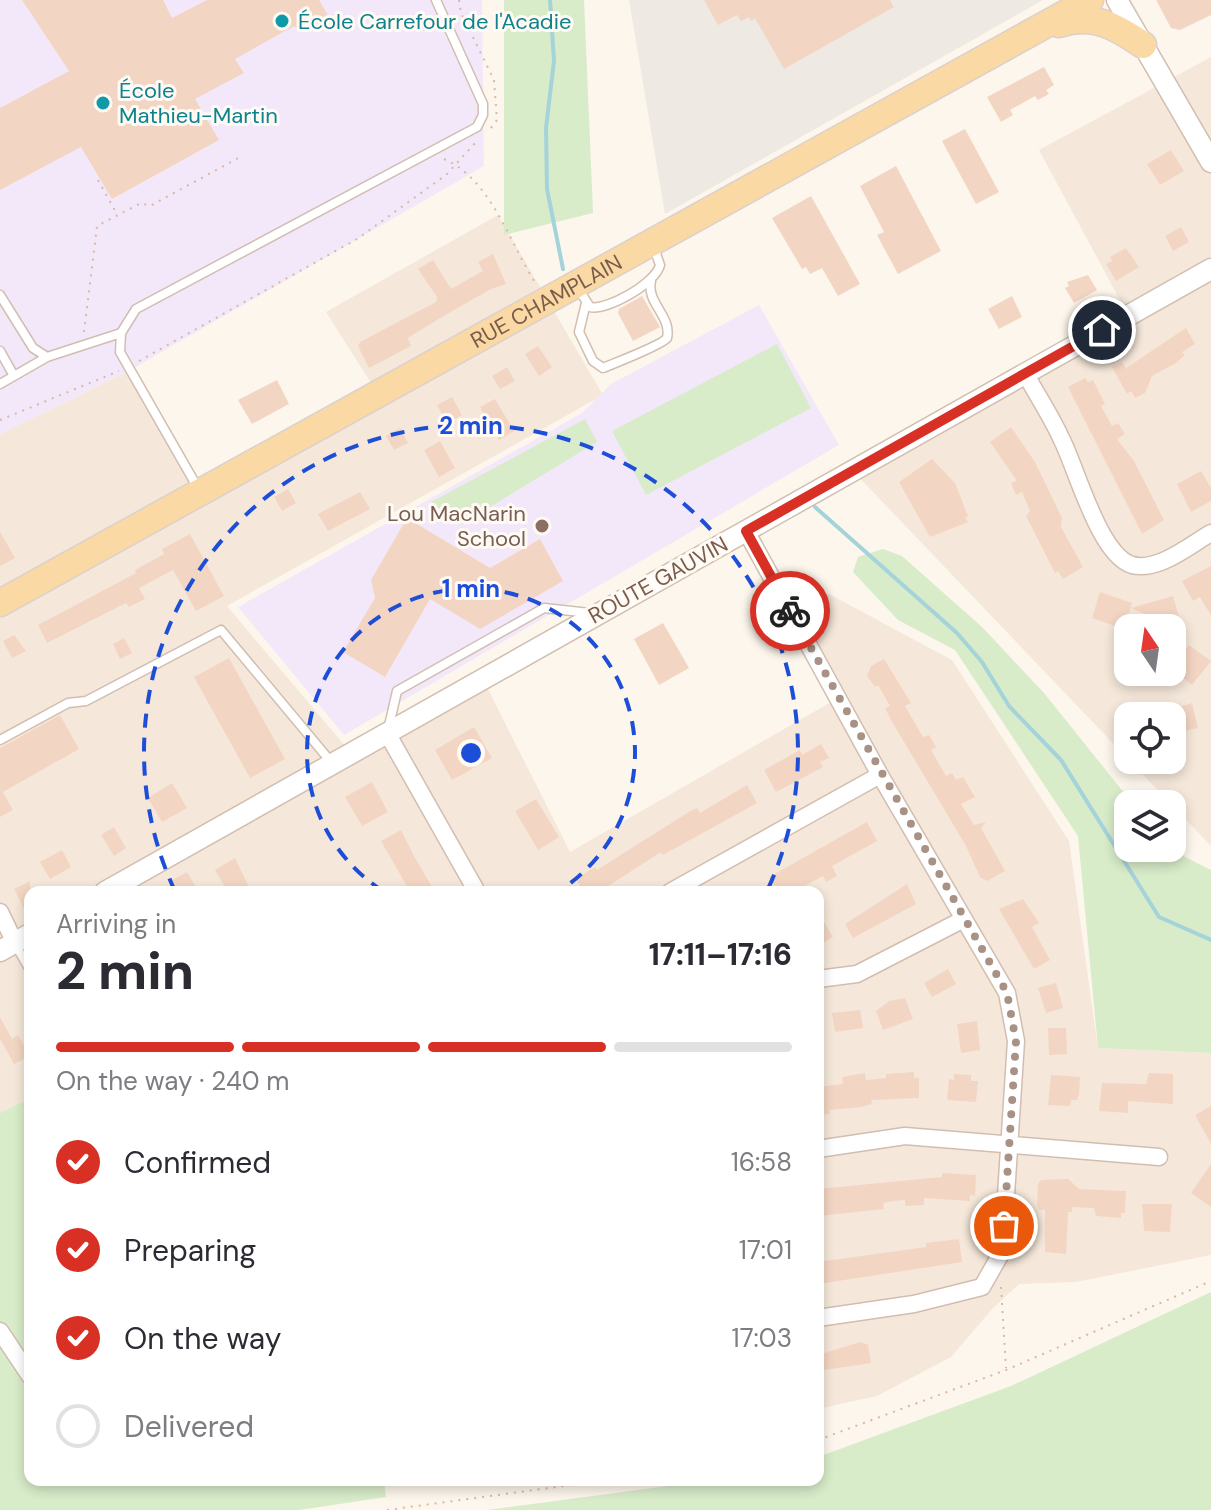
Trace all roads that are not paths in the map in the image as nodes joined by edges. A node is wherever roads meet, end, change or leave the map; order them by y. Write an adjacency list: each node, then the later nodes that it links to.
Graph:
1 (436, 0): 13 (lane)
2 (1051, 0): 5 (main road)
3 (1090, 0): 5 (main road, RUE CHAMPLAIN)
4 (1117, 0): 6 (street)
5 (1032, 32): 6 (main road); 8 (main road, RUE CHAMPLAIN)
6 (1143, 45): 7 (street)
7 (1211, 162)
8 (652, 243): 10 (lane); 11 (main road, RUE CHAMPLAIN)
9 (1211, 269): 16 (street, ROUTE GAUVIN)
10 (651, 281): 11 (lane); 11 (lane)
11 (581, 294): 19 (main road, RUE CHAMPLAIN)
12 (0, 295): 15 (lane)
13 (121, 333): 15 (lane); 19 (lane)
14 (0, 351): 17 (lane)
15 (47, 357): 17 (lane)
16 (1025, 373): 20 (street, ROUTE GAUVIN); 21 (street)
17 (14, 376): 18 (lane)
18 (0, 384)
19 (201, 494): 22 (main road, RUE CHAMPLAIN)
20 (746, 531): 23 (street, ROUTE GAUVIN); 27 (street)
21 (1211, 533)
22 (0, 603)
23 (599, 614): 24 (street, ROUTE GAUVIN); 24 (lane)
24 (387, 733): 26 (street, ROUTE GAUVIN); 29 (street)
25 (0, 740): 26 (lane)
26 (332, 764): 28 (street, ROUTE GAUVIN)
27 (880, 775): 30 (street); 32 (street)
28 (116, 886)
29 (474, 886)
30 (681, 886)
31 (0, 912): 33 (street)
32 (964, 919): 34 (street); 35 (street)
33 (15, 943)
34 (824, 978)
35 (1010, 1144): 36 (street); 37 (street); 38 (street)
36 (824, 1148)
37 (1159, 1157)
38 (824, 1317)
39 (0, 1331): 40 (street)
40 (24, 1367)

